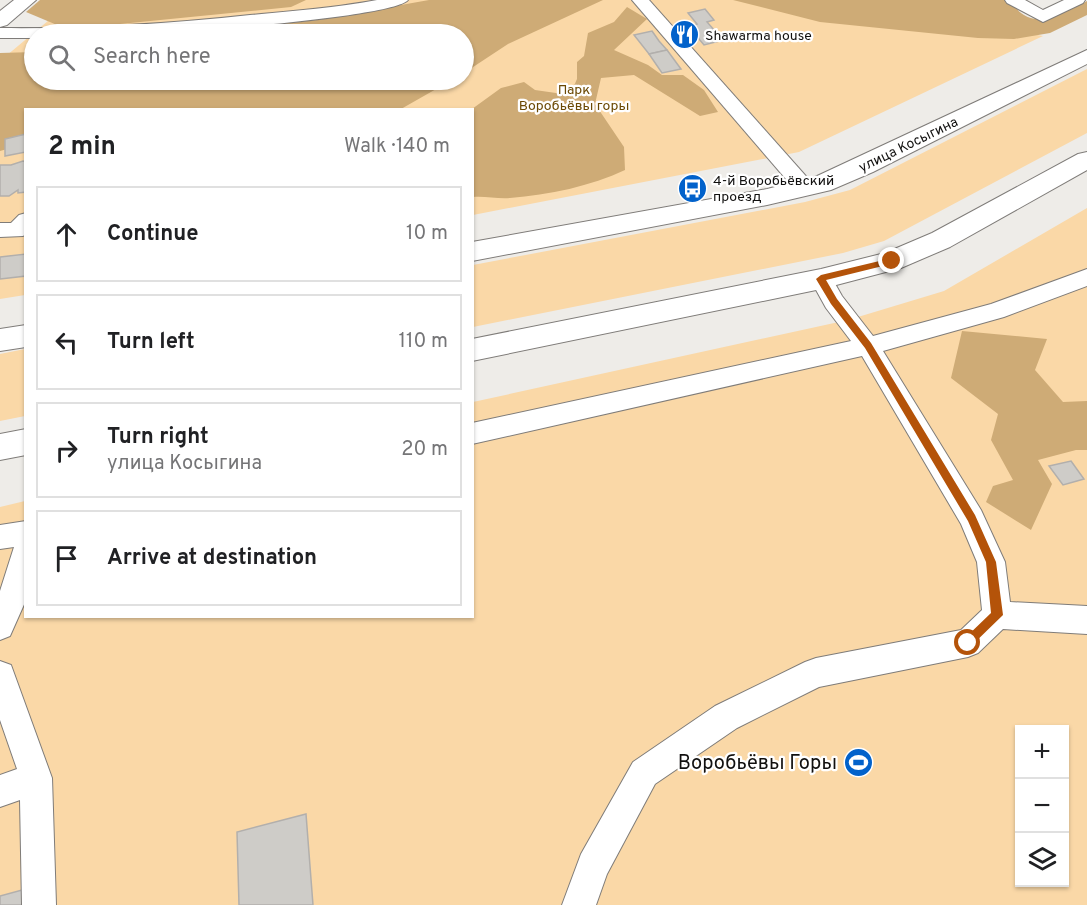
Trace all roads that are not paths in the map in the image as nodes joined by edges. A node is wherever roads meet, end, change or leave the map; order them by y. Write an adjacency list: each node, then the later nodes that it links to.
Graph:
1 (26, 0): 7 (main road)
2 (400, 0): 6 (lane)
3 (640, 0): 13 (lane)
4 (1013, 0): 5 (lane)
5 (1077, 0)
6 (309, 7): 8 (lane)
7 (0, 21)
8 (180, 24)
9 (24, 32): 10 (lane)
10 (0, 33)
11 (1087, 56): 13 (main road, улица Косыгина)
12 (1087, 160): 18 (main road)
13 (805, 188): 16 (main road, улица Косыгина)
14 (24, 222): 15 (lane)
15 (0, 230)
16 (474, 252)
17 (1087, 277): 21 (lane)
18 (821, 279): 21 (lane); 22 (main road)
19 (24, 336): 20 (main road)
20 (0, 340)
21 (868, 346): 23 (lane); 29 (lane)
22 (474, 350)
23 (474, 434)
24 (24, 441): 25 (main road)
25 (0, 447)
26 (24, 533): 27 (lane)
27 (0, 537)
28 (24, 558): 31 (lane)
29 (997, 615): 30 (lane); 36 (lane)
30 (1087, 620)
31 (0, 626)
32 (0, 676): 33 (lane)
33 (36, 778): 34 (lane); 35 (lane)
34 (0, 791)
35 (39, 905)
36 (579, 905)

